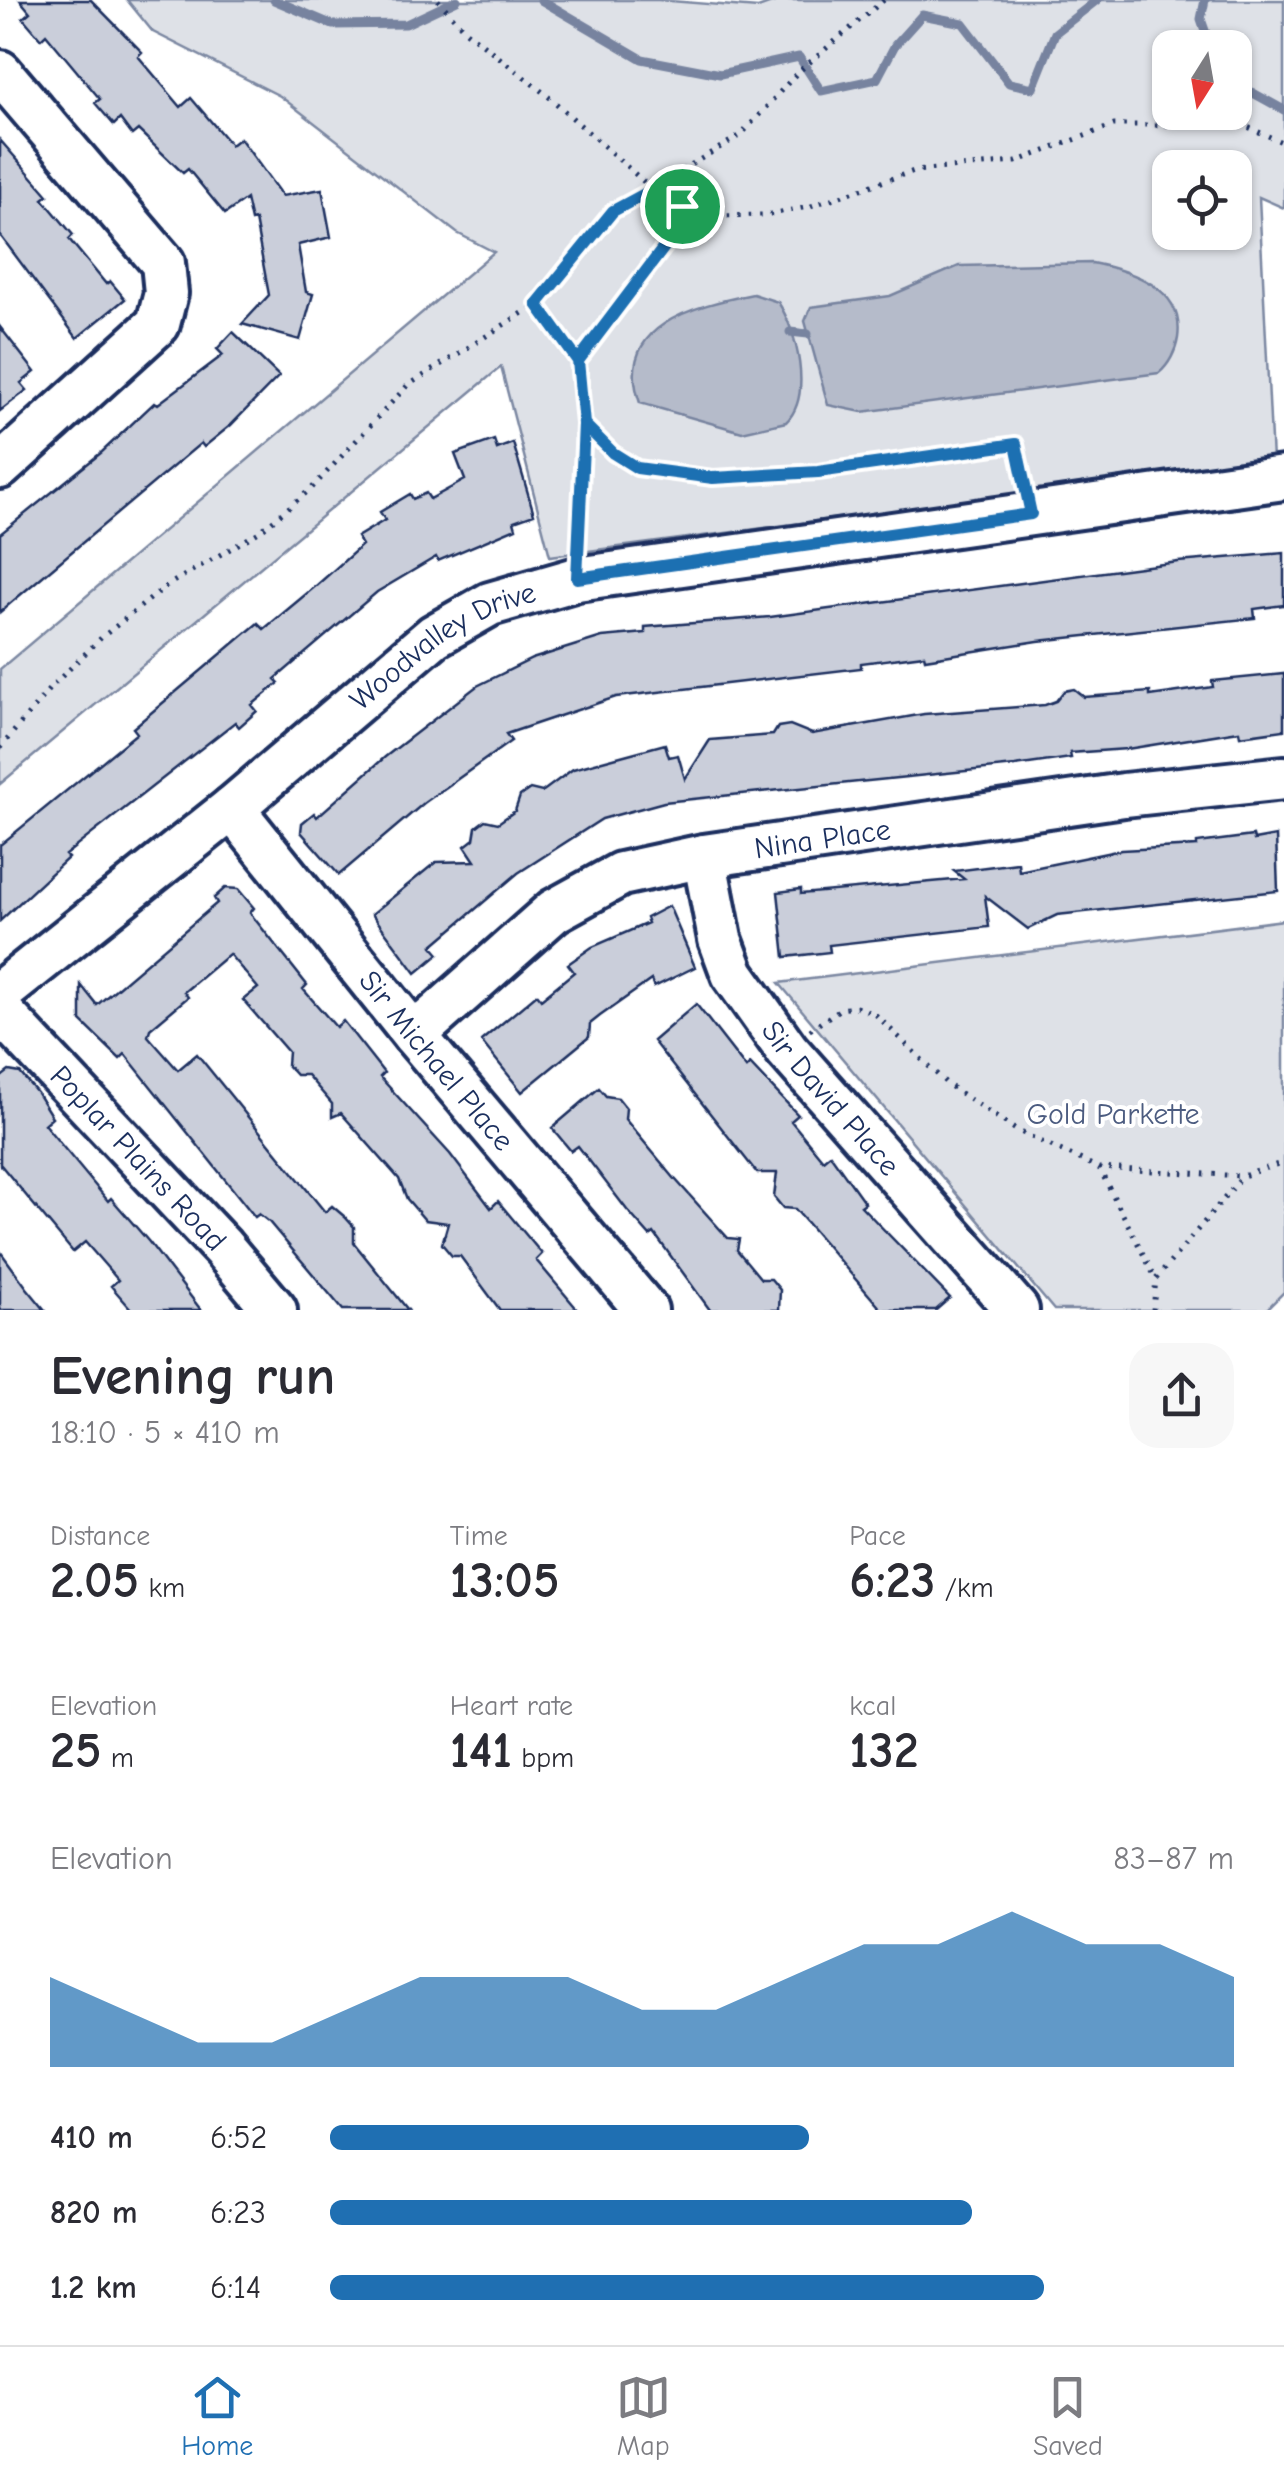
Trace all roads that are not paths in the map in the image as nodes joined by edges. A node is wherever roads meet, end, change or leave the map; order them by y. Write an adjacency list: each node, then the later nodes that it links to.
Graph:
1 (0, 72): 2 (street)
2 (0, 467)
3 (1284, 478): 5 (street, Woodvalley Drive)
4 (1284, 778): 6 (street, Nina Place)
5 (232, 808): 7 (street, Woodvalley Drive); 9 (street, Sir Michael Place)
6 (704, 856): 9 (street, Nina Place); 12 (street, Sir David Place)
7 (0, 993)
8 (0, 1010): 10 (street, Poplar Plains Road)
9 (414, 1036): 11 (street, Sir Michael Place)
10 (275, 1310)
11 (646, 1310)
12 (1017, 1310)

